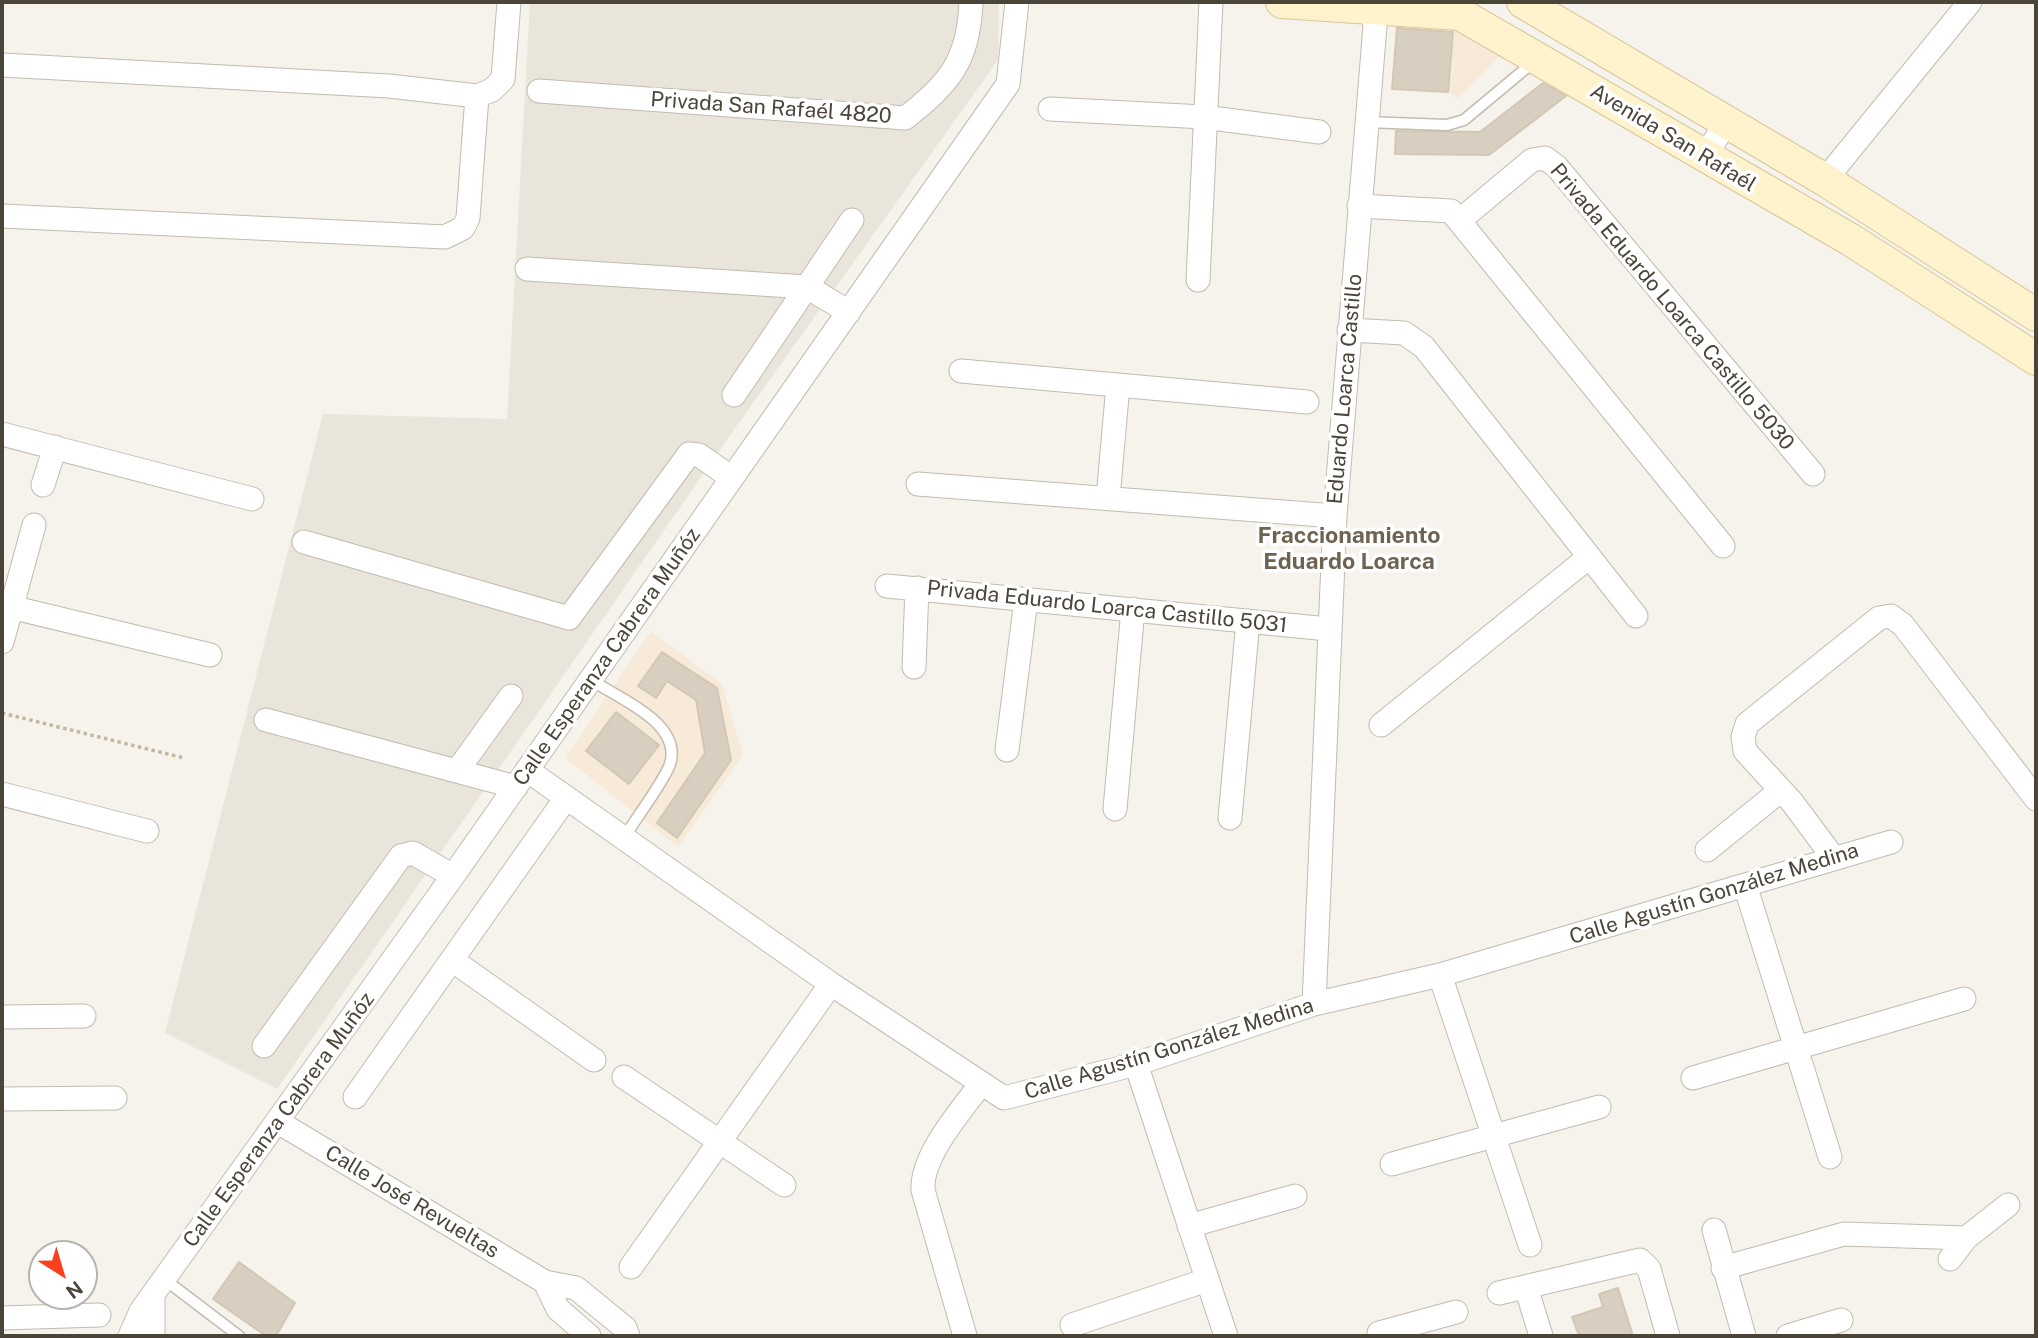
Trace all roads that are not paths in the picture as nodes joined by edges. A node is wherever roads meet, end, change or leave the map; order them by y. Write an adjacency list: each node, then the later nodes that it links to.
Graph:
1 (509, 2): 12 (street)
2 (971, 2): 11 (street, Privada San Rafaél 4820)
3 (1017, 2): 27 (street, Calle Esperanza Cabrera Muñóz)
4 (1211, 2): 14 (street)
5 (1282, 2): 8 (main road, Avenida San Rafaél)
6 (1970, 2): 19 (street)
7 (1527, 3): 16 (main road, Avenida San Rafaél)
8 (1381, 13): 9 (main road, Avenida San Rafaél); 15 (street, Eduardo Loarca Castillo)
9 (1538, 58): 15 (lane); 18 (main road, Avenida San Rafaél)
10 (2, 65): 12 (street)
11 (539, 91)
12 (477, 96): 21 (street)
13 (1051, 109): 14 (street)
14 (1204, 117): 17 (street); 25 (street)
15 (1365, 122): 20 (street, Eduardo Loarca Castillo)
16 (1727, 122): 18 (street); 19 (main road, Avenida San Rafaél)
17 (1319, 132)
18 (1704, 157): 30 (main road, Avenida San Rafaél)
19 (1825, 180): 28 (main road, Avenida San Rafaél)
20 (1359, 206): 23 (street); 29 (street, Eduardo Loarca Castillo)
21 (2, 216)
22 (852, 220): 26 (street)
23 (1459, 221): 37 (street, Privada Eduardo Loarca Castillo 5030); 46 (street)
24 (527, 269): 26 (street)
25 (1198, 280)
26 (807, 286): 27 (street); 33 (street)
27 (849, 312): 38 (street, Calle Esperanza Cabrera Muñóz)
28 (2036, 315)
29 (1349, 330): 43 (street, Eduardo Loarca Castillo); 47 (street)
30 (2036, 359)
31 (961, 371): 32 (street)
32 (1118, 385): 34 (street); 41 (street)
33 (734, 395)
34 (1307, 402)
35 (2, 434): 36 (street)
36 (55, 447): 40 (street); 42 (street)
37 (1813, 474)
38 (732, 478): 45 (street); 59 (street, Calle Esperanza Cabrera Muñóz)
39 (918, 484): 41 (street)
40 (43, 485)
41 (1108, 498): 43 (street)
42 (252, 499)
43 (1335, 516): 55 (street, Eduardo Loarca Castillo)
44 (34, 525): 51 (street)
45 (304, 542)
46 (1723, 546)
47 (1589, 556): 53 (street); 62 (street)
48 (887, 586): 49 (street, Privada Eduardo Loarca Castillo 5031)
49 (917, 588): 50 (street, Privada Eduardo Loarca Castillo 5031); 58 (street)
50 (1026, 600): 52 (street, Privada Eduardo Loarca Castillo 5031); 63 (street)
51 (7, 606): 56 (street); 57 (street)
52 (1132, 609): 54 (street, Privada Eduardo Loarca Castillo 5031); 70 (street)
53 (1636, 617)
54 (1248, 621): 55 (street, Privada Eduardo Loarca Castillo 5031); 71 (street)
55 (1328, 629): 83 (street, Eduardo Loarca Castillo)
56 (2, 642)
57 (209, 654)
58 (914, 667)
59 (590, 680): 65 (street, Calle Esperanza Cabrera Muñóz); 73 (lane)
60 (511, 696): 64 (street)
61 (266, 720): 64 (street)
62 (1381, 725)
63 (1007, 750)
64 (457, 771): 65 (street)
65 (522, 778): 68 (street, Calle Agustín González Medina); 77 (street, Calle Esperanza Cabrera Muñóz)
66 (1781, 790): 69 (street); 75 (street); 76 (street)
67 (2, 794): 72 (street)
68 (566, 798): 73 (street, Calle Agustín González Medina); 79 (street)
69 (2036, 799)
70 (1115, 809)
71 (1230, 818)
72 (147, 831)
73 (624, 838): 81 (street, Calle Agustín González Medina)
74 (1891, 842): 76 (street, Calle Agustín González Medina)
75 (1707, 850)
76 (1833, 857): 78 (street, Calle Agustín González Medina)
77 (453, 876): 86 (street); 97 (street, Calle Esperanza Cabrera Muñóz)
78 (1745, 885): 80 (street, Calle Agustín González Medina); 87 (street)
79 (452, 960): 88 (street); 93 (street)
80 (1440, 975): 83 (street, Calle Agustín González Medina); 98 (street)
81 (831, 984): 92 (street, Calle Agustín González Medina); 99 (street)
82 (1964, 999): 87 (street)
83 (1314, 1004): 89 (street, Calle Agustín González Medina)
84 (84, 1016): 85 (street)
85 (2, 1017)
86 (264, 1046)
87 (1796, 1048): 91 (street); 100 (street)
88 (594, 1060)
89 (1136, 1064): 92 (street, Calle Agustín González Medina); 105 (street)
90 (624, 1077): 99 (street)
91 (1693, 1078)
92 (981, 1085): 132 (street)
93 (355, 1097)
94 (115, 1098): 95 (street)
95 (2, 1099)
96 (1599, 1107): 98 (street)
97 (278, 1122): 113 (street, Calle José Revueltas); 114 (street, Calle Esperanza Cabrera Muñóz)
98 (1493, 1136): 101 (street); 108 (street)
99 (722, 1141): 102 (street); 110 (street)
100 (1830, 1157)
101 (1392, 1164)
102 (784, 1185)
103 (1295, 1196): 105 (street)
104 (2008, 1205): 107 (street)
105 (1189, 1226): 112 (street)
106 (1714, 1230): 111 (street)
107 (1966, 1238): 109 (street); 111 (street)
108 (1530, 1245)
109 (1950, 1259)
110 (631, 1267)
111 (1723, 1268): 136 (street)
112 (1207, 1280): 123 (street); 133 (street)
113 (545, 1282): 116 (street, Calle José Revueltas); 118 (street)
114 (158, 1287): 126 (street, Calle Esperanza Cabrera Muñóz); 127 (street); 128 (lane)
115 (1526, 1287): 117 (street); 134 (street); 135 (street)
116 (576, 1288): 118 (street); 131 (street, Calle José Revueltas)
117 (1499, 1293)
118 (558, 1309): 129 (street); 130 (street)
119 (1456, 1312): 124 (street)
120 (99, 1315): 121 (street)
121 (2, 1318)
122 (1841, 1320): 137 (street)
123 (1072, 1325)
124 (1418, 1329): 125 (street)
125 (1379, 1333)
126 (130, 1336)
127 (153, 1336)
128 (239, 1336)
129 (558, 1336)
130 (589, 1336)
131 (628, 1336)
132 (965, 1336)
133 (1226, 1336)
134 (1541, 1336)
135 (1668, 1336)
136 (1744, 1336)
137 (1788, 1336)

